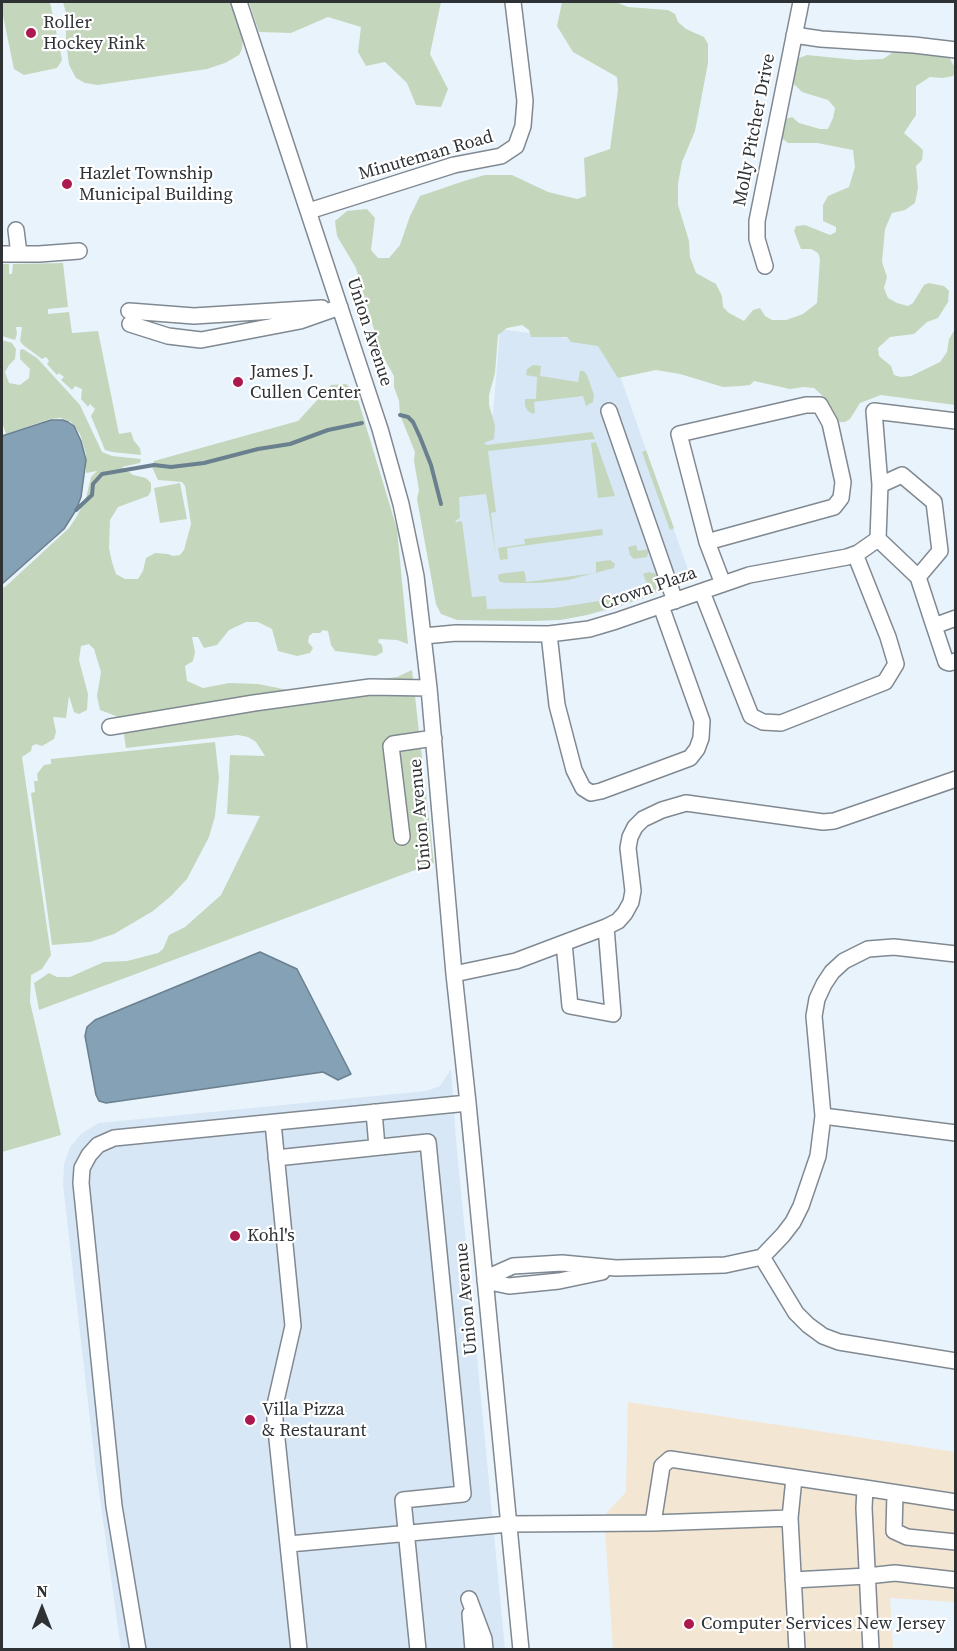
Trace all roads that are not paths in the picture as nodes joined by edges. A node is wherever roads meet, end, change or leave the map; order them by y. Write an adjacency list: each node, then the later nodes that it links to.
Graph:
1 (239, 2): 6 (street, Union Avenue)
2 (513, 2): 6 (street, Minuteman Road)
3 (801, 2): 4 (street, Molly Pitcher Drive)
4 (794, 35): 5 (street); 11 (street, Molly Pitcher Drive)
5 (956, 50)
6 (309, 211): 12 (street, Union Avenue)
7 (16, 230): 10 (street)
8 (79, 251): 10 (street)
9 (2, 254): 10 (street)
10 (19, 254)
11 (765, 266)
12 (340, 306): 12 (street); 26 (street, Union Avenue)
13 (609, 411): 22 (street)
14 (956, 421): 15 (street)
15 (880, 485): 16 (street); 19 (street)
16 (878, 538): 18 (street, Crown Plaza); 19 (street)
17 (707, 542): 17 (street); 20 (street)
18 (855, 554): 20 (street, Crown Plaza); 21 (street)
19 (918, 577): 24 (street)
20 (723, 584): 21 (street, Crown Plaza)
21 (702, 592): 22 (street, Crown Plaza)
22 (668, 603): 25 (street, Crown Plaza); 25 (street)
23 (956, 618): 24 (street)
24 (934, 626): 27 (street)
25 (549, 634): 26 (street, Crown Plaza)
26 (424, 636): 28 (street, Union Avenue)
27 (956, 661)
28 (429, 687): 29 (street); 30 (street, Union Avenue)
29 (110, 727)
30 (434, 738): 32 (street); 36 (street, Union Avenue)
31 (956, 779): 33 (street)
32 (402, 837)
33 (606, 927): 34 (street); 34 (street)
34 (564, 943): 36 (street)
35 (956, 954): 39 (street)
36 (453, 974): 37 (street, Union Avenue)
37 (468, 1103): 38 (street); 45 (street, Union Avenue)
38 (374, 1112): 40 (street); 42 (street)
39 (823, 1116): 41 (street); 44 (street)
40 (273, 1123): 43 (street); 60 (street)
41 (956, 1133)
42 (377, 1147): 43 (street); 54 (street)
43 (276, 1158): 56 (street)
44 (762, 1257): 45 (street); 46 (street)
45 (485, 1281): 53 (street, Union Avenue)
46 (956, 1361)
47 (794, 1478): 48 (street); 51 (street); 52 (street)
48 (865, 1488): 49 (street); 57 (street)
49 (895, 1493): 50 (street); 55 (street)
50 (956, 1502)
51 (790, 1518): 52 (street); 58 (street)
52 (653, 1523): 53 (street)
53 (509, 1524): 54 (street); 65 (street, Union Avenue)
54 (407, 1533): 56 (street); 62 (street)
55 (956, 1542)
56 (289, 1544): 61 (street)
57 (867, 1576): 58 (street); 59 (street); 67 (street)
58 (793, 1580): 66 (street)
59 (956, 1580)
60 (138, 1650)
61 (299, 1650)
62 (418, 1650)
63 (473, 1650): 64 (street)
64 (485, 1650)
65 (521, 1650)
66 (797, 1650)
67 (871, 1650)

